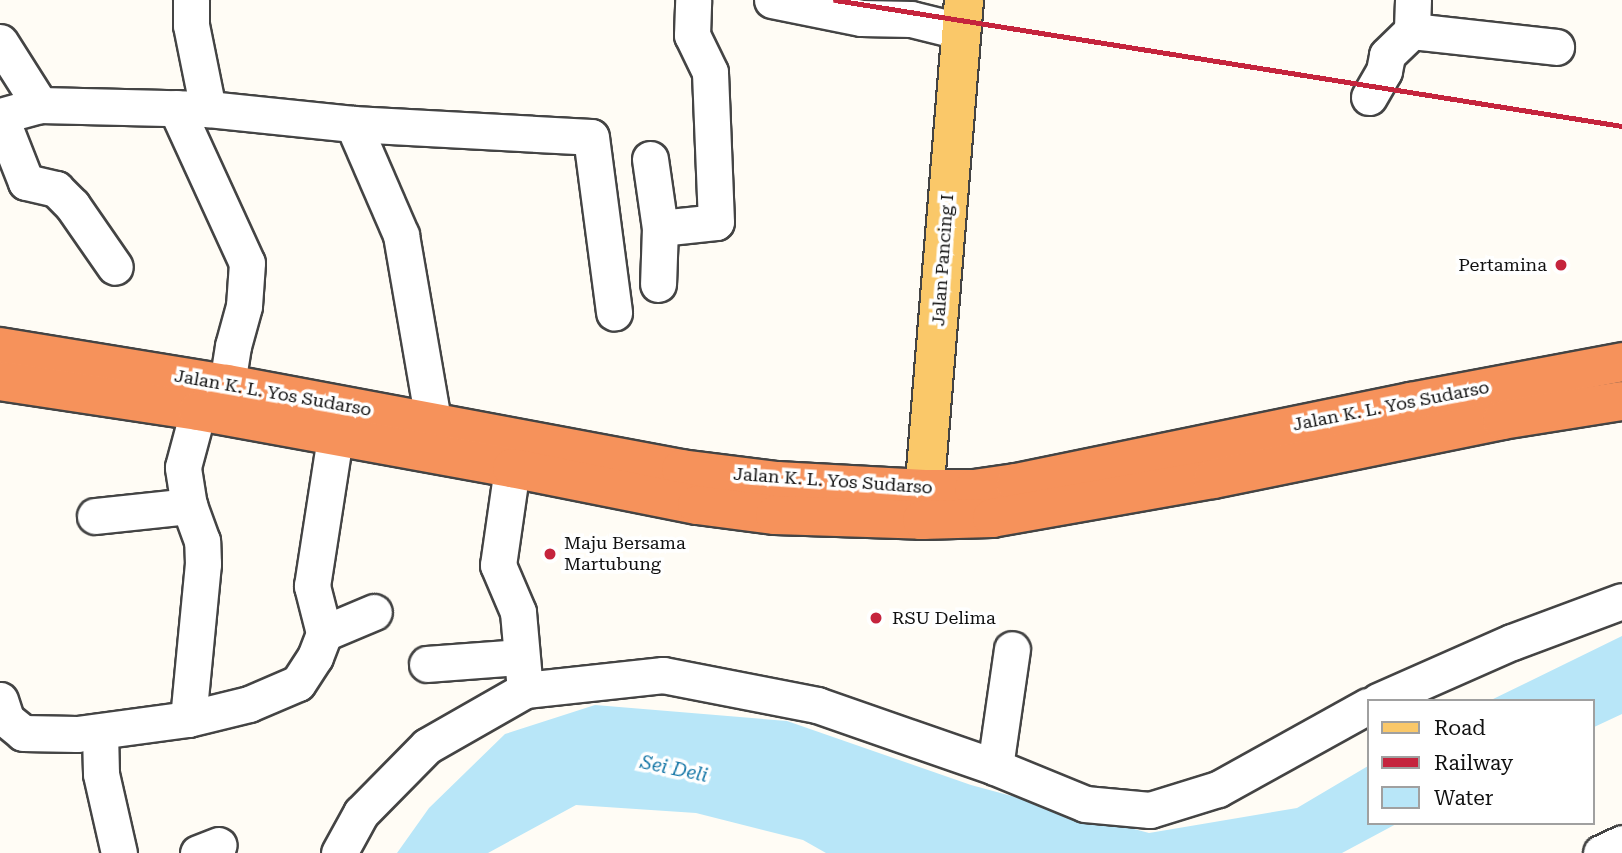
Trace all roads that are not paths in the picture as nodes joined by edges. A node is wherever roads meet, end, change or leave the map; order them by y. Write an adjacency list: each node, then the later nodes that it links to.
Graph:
1 (191, 0): 10 (street)
2 (693, 0): 14 (street)
3 (772, 0): 4 (street)
4 (962, 15): 27 (main road, Jalan Pancing I)
5 (1413, 16): 7 (street); 8 (street)
6 (0, 42): 9 (street)
7 (1556, 47)
8 (1368, 97)
9 (40, 105): 10 (street); 11 (street)
10 (192, 109): 12 (street); 21 (street)
11 (0, 116): 15 (street)
12 (353, 124): 17 (street); 24 (street)
13 (650, 159): 14 (street)
14 (660, 228): 16 (street)
15 (115, 267)
16 (658, 284)
17 (614, 312)
18 (0, 347): 21 (highway, Jalan K. L. Yos Sudarso)
19 (1622, 362): 27 (highway, Jalan K. L. Yos Sudarso)
20 (0, 381): 23 (highway, Jalan K. L. Yos Sudarso)
21 (227, 384): 24 (highway, Jalan K. L. Yos Sudarso)
22 (1622, 401): 27 (highway, Jalan K. L. Yos Sudarso)
23 (198, 411): 25 (highway, Jalan K. L. Yos Sudarso); 28 (street)
24 (433, 421): 26 (highway, Jalan K. L. Yos Sudarso)
25 (335, 437): 26 (highway, Jalan K. L. Yos Sudarso); 32 (street)
26 (529, 460): 27 (highway, Jalan K. L. Yos Sudarso); 35 (street)
27 (924, 504)
28 (189, 506): 29 (street); 39 (street)
29 (95, 516)
30 (1622, 601): 36 (street)
31 (374, 612): 32 (street)
32 (324, 633): 39 (street)
33 (1012, 649): 41 (street)
34 (427, 664): 35 (street)
35 (523, 673): 41 (street); 44 (street)
36 (1383, 699)
37 (0, 700): 40 (street)
38 (1366, 707): 41 (street)
39 (188, 719): 40 (street)
40 (100, 732): 43 (street)
41 (995, 767)
42 (1622, 843): 45 (street)
43 (119, 853)
44 (339, 853)
45 (1601, 853)

